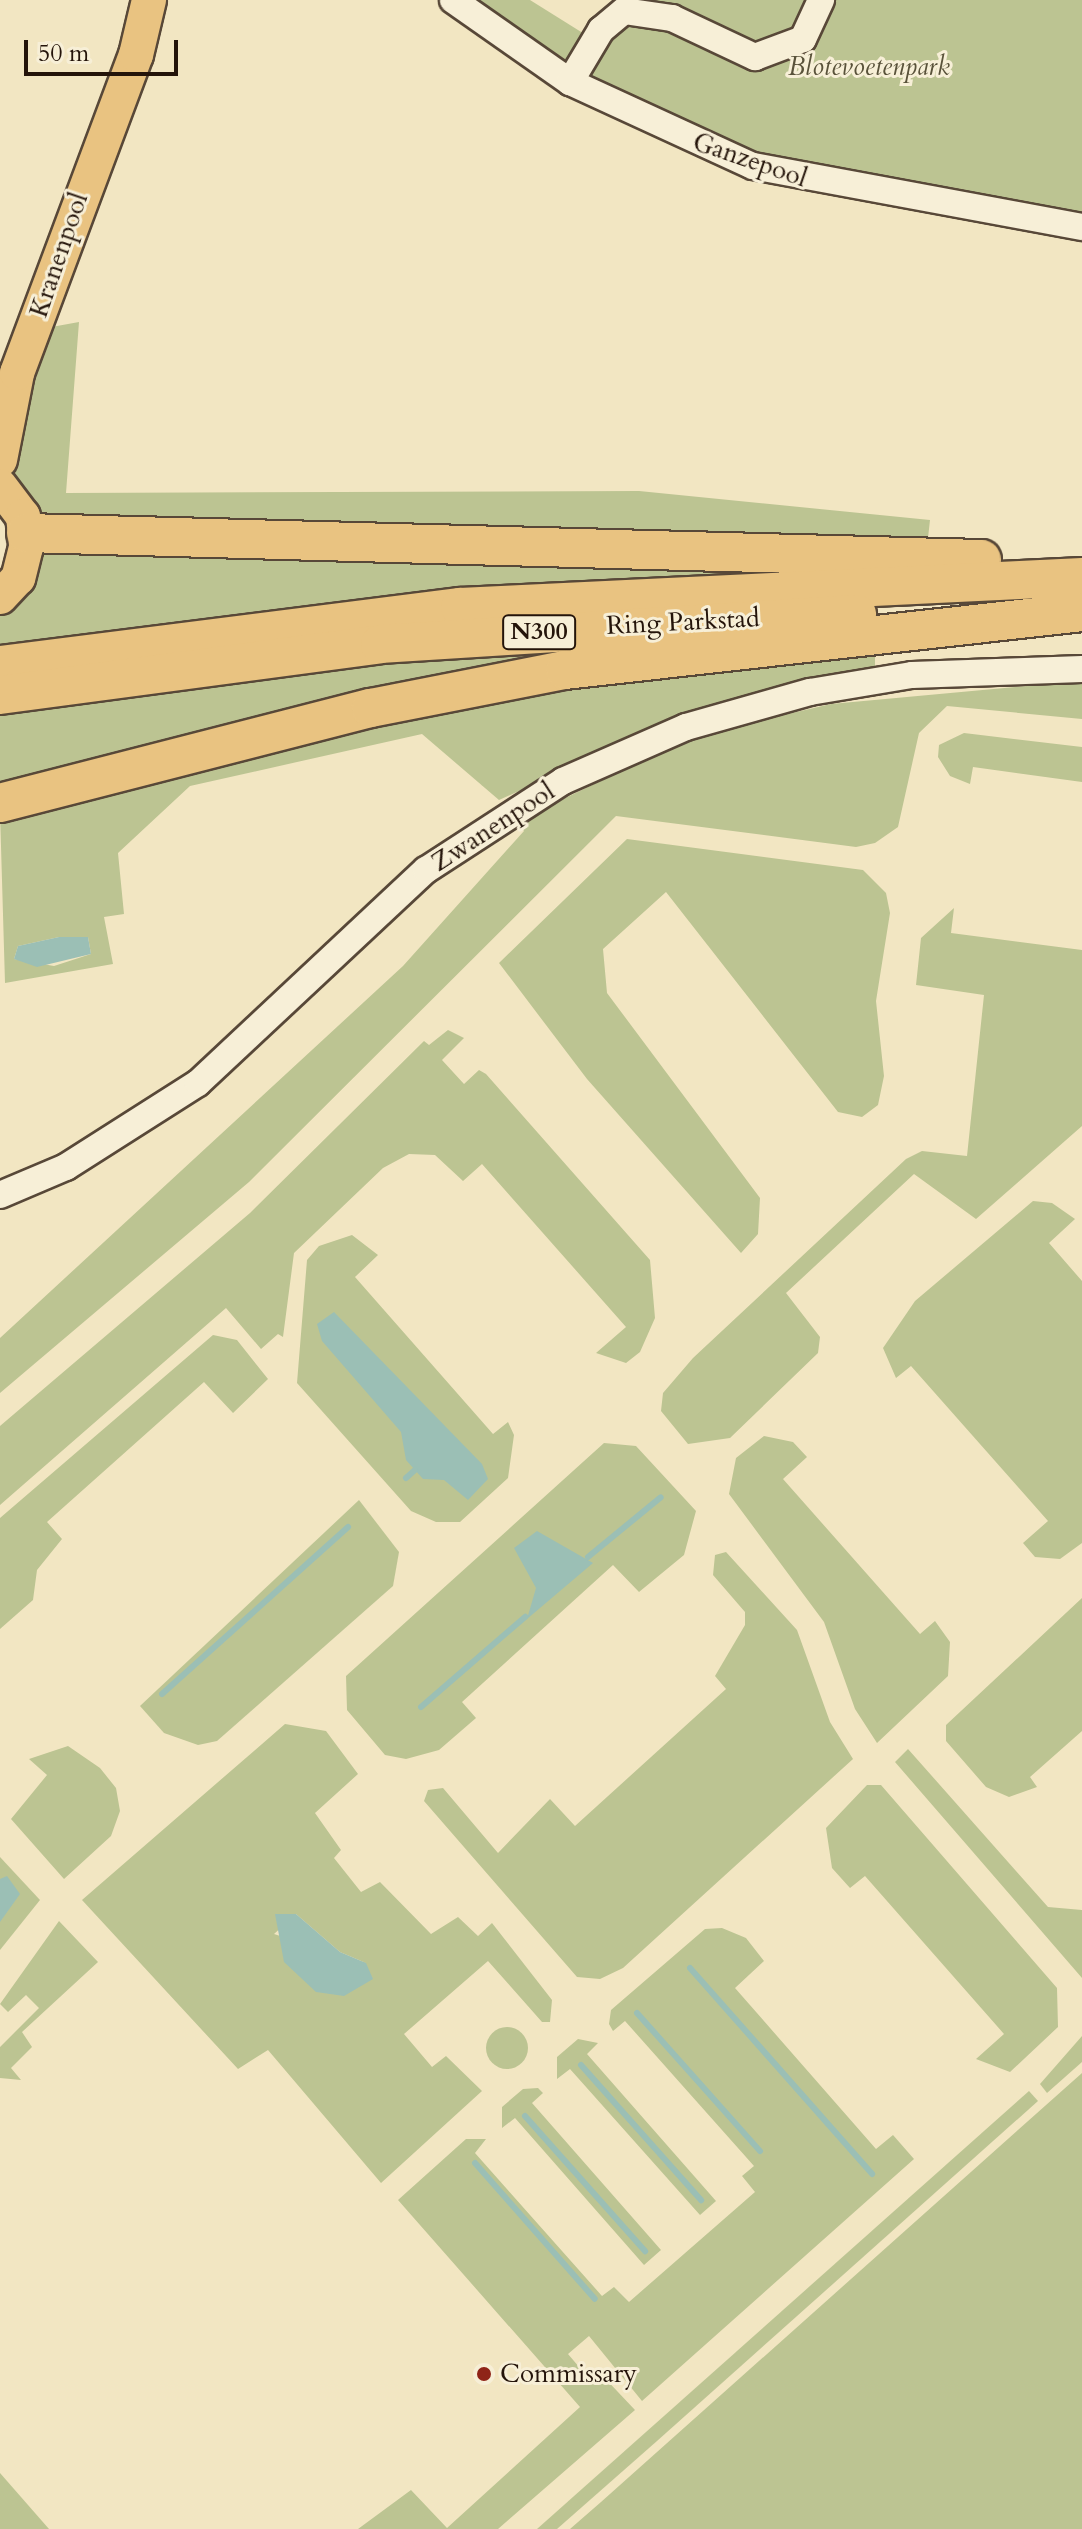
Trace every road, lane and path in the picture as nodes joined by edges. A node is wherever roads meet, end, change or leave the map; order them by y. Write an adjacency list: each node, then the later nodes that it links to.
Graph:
1 (125, 0): 6 (main road, Kranenpool)
2 (149, 0): 6 (main road, Kranenpool)
3 (453, 0): 5 (street, Ganzepool)
4 (821, 0): 5 (street)
5 (570, 82): 7 (street, Ganzepool)
6 (100, 137): 8 (main road, Kranenpool)
7 (1082, 227)
8 (9, 387): 9 (main road, Kranenpool)
9 (0, 460)
10 (0, 486): 11 (main road)
11 (26, 533): 12 (highway); 14 (main road)
12 (1082, 565)
13 (1082, 577): 16 (highway, Ring Parkstad / N300)
14 (0, 597)
15 (1082, 609): 18 (highway, Ring Parkstad / N300); 19 (highway, N300)
16 (0, 665)
17 (1082, 669): 20 (street, Zwanenpool)
18 (0, 695)
19 (0, 803)
20 (0, 1195)

